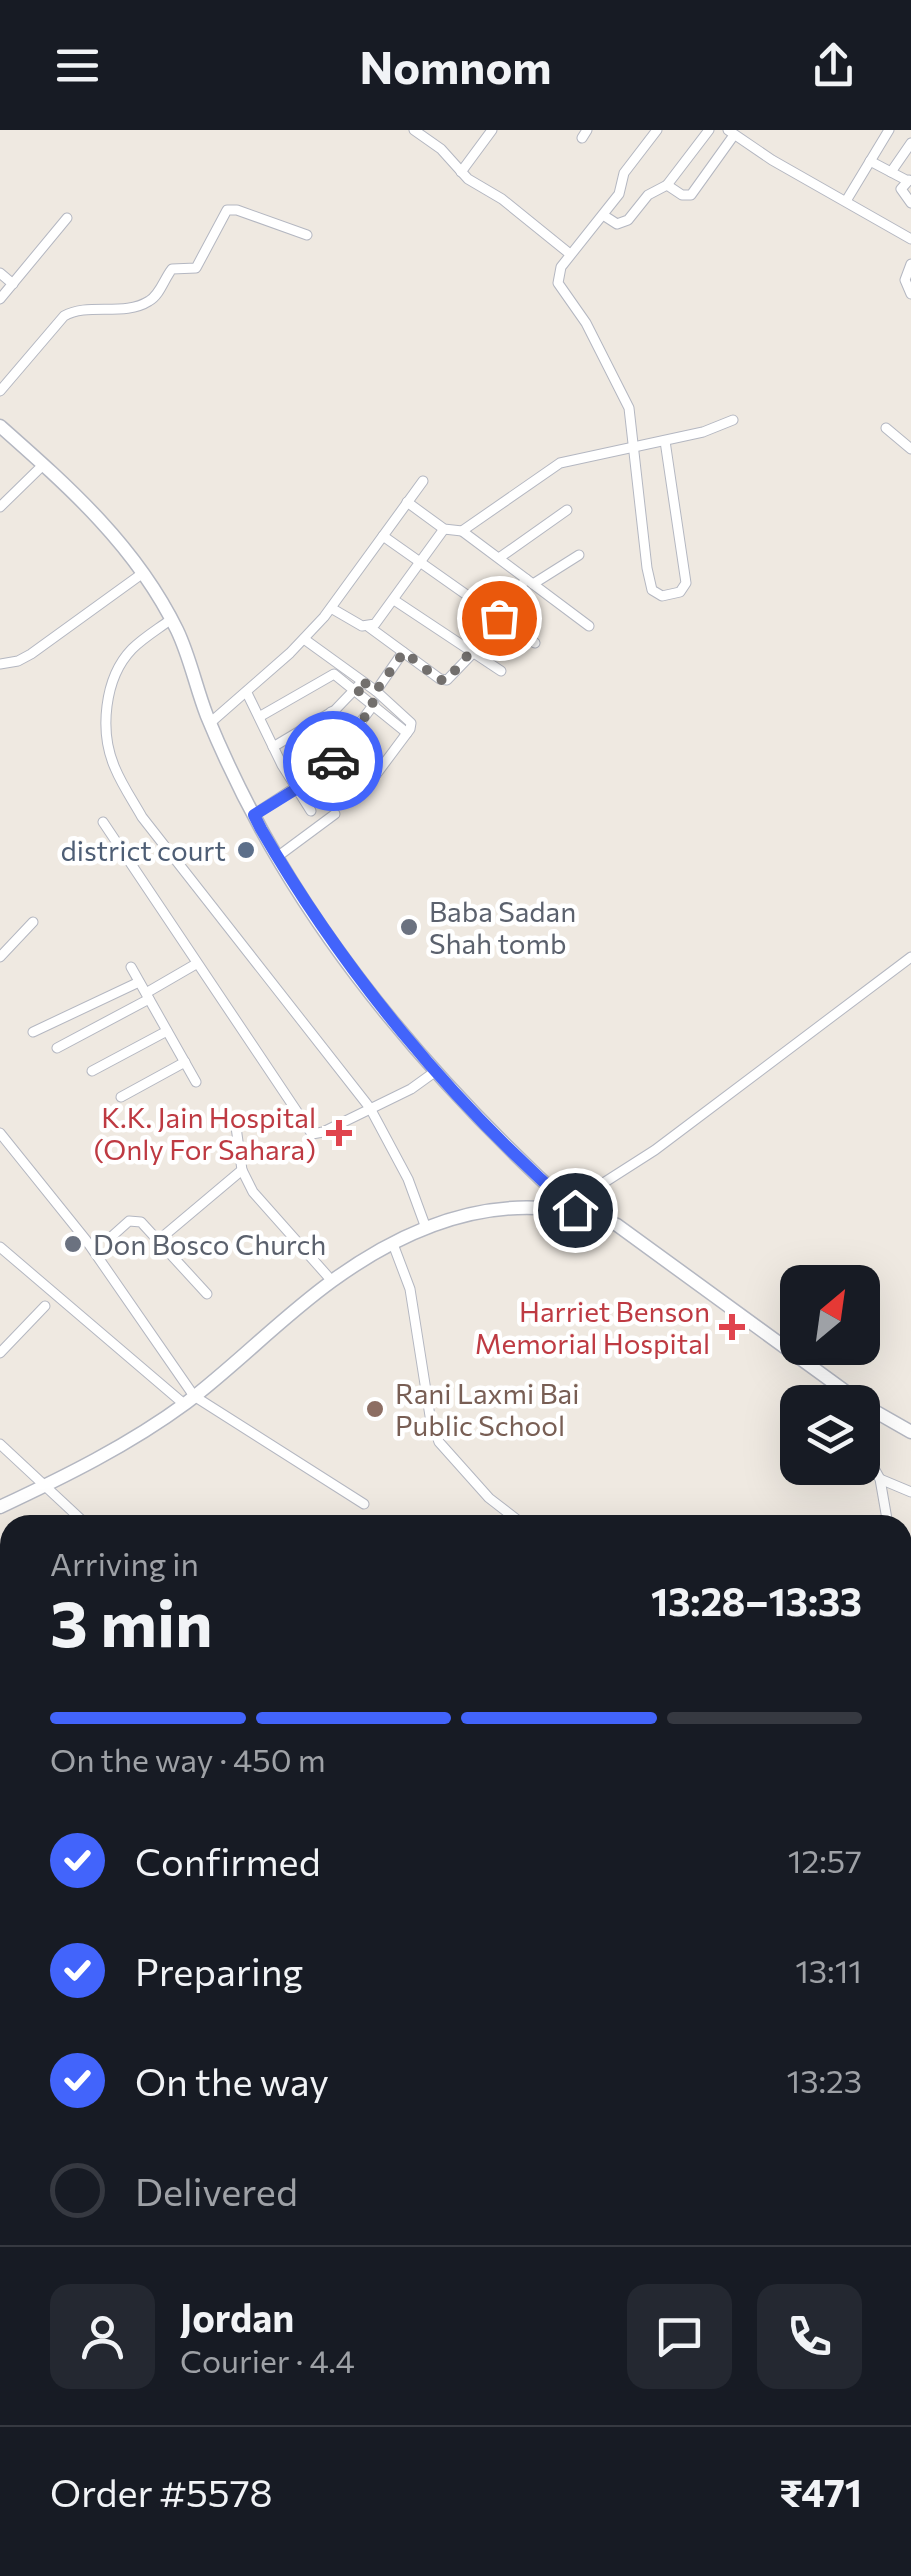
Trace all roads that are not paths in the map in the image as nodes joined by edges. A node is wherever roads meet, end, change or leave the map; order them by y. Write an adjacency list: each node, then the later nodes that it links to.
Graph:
1 (414, 130): 9 (street)
2 (492, 130): 9 (street)
3 (657, 130): 15 (street)
4 (709, 130): 12 (street)
5 (889, 130): 8 (street)
6 (731, 132): 12 (street); 13 (street)
7 (911, 143): 10 (street)
8 (870, 161): 10 (street); 13 (street)
9 (462, 172): 19 (street)
10 (891, 172): 11 (street)
11 (909, 179): 14 (street)
12 (667, 184): 15 (street)
13 (846, 201): 18 (street)
14 (911, 203)
15 (603, 215): 19 (street)
16 (68, 218): 22 (street)
17 (307, 235): 25 (street)
18 (911, 239)
19 (570, 254): 30 (street)
20 (911, 264): 23 (street)
21 (0, 273): 22 (street)
22 (13, 284): 24 (street)
23 (911, 294)
24 (0, 299)
25 (0, 391)
26 (733, 420): 29 (street)
27 (0, 426): 32 (street)
28 (886, 428): 31 (street)
29 (664, 440): 30 (street); 30 (street)
30 (634, 446): 38 (street)
31 (911, 449)
32 (43, 465): 35 (street); 43 (street)
33 (423, 481): 34 (street)
34 (407, 502): 37 (street); 39 (street)
35 (0, 507)
36 (568, 510): 41 (street)
37 (444, 529): 38 (street); 42 (street)
38 (462, 531): 41 (street)
39 (383, 536): 42 (street); 46 (street)
40 (579, 555): 44 (street)
41 (499, 558): 44 (street)
42 (420, 562): 45 (street); 47 (street)
43 (143, 574): 48 (street); 55 (street)
44 (530, 581): 47 (street); 49 (street)
45 (394, 600): 50 (street); 54 (street)
46 (331, 608): 50 (street); 51 (street)
47 (499, 618): 52 (street); 54 (street)
48 (174, 626): 63 (street); 89 (street)
49 (589, 626)
50 (369, 627): 53 (street)
51 (304, 639): 57 (street); 59 (street)
52 (534, 642)
53 (404, 652): 54 (street); 58 (street)
54 (474, 652): 56 (street)
55 (0, 664)
56 (501, 671)
57 (359, 685): 58 (street); 60 (street); 61 (street); 62 (street)
58 (376, 691): 65 (street)
59 (247, 693): 62 (street); 63 (street)
60 (374, 704): 64 (street); 65 (street)
61 (332, 712): 64 (street); 66 (street)
62 (259, 717): 66 (street)
63 (210, 723): 71 (street)
64 (352, 731): 67 (street)
65 (408, 733): 68 (street)
66 (273, 747): 67 (street)
67 (296, 789): 69 (street); 71 (street)
68 (363, 792)
69 (310, 810)
70 (335, 814): 73 (street)
71 (254, 815): 73 (street)
72 (102, 822): 77 (street)
73 (277, 857): 85 (street)
74 (34, 922): 75 (street)
75 (0, 956)
76 (911, 957): 93 (street)
77 (196, 964): 80 (street); 89 (street)
78 (131, 967): 79 (street)
79 (139, 982): 80 (street); 82 (street)
80 (148, 996): 81 (street); 83 (street)
81 (168, 1031): 84 (street); 86 (street)
82 (33, 1032)
83 (57, 1048)
84 (185, 1062): 87 (street); 88 (street)
85 (436, 1070): 89 (street); 93 (street)
86 (92, 1071)
87 (196, 1082)
88 (121, 1097)
89 (370, 1108): 94 (street)
90 (236, 1127): 92 (street)
91 (0, 1133): 104 (street)
92 (242, 1170): 96 (street); 99 (street)
93 (572, 1208): 94 (street); 103 (street)
94 (426, 1228): 97 (street)
95 (110, 1238): 96 (street)
96 (160, 1239): 100 (street)
97 (399, 1241): 99 (street); 114 (street)
98 (0, 1246): 104 (street)
99 (332, 1281): 104 (street)
100 (207, 1294)
101 (45, 1306): 102 (street)
102 (0, 1353)
103 (830, 1385)
104 (189, 1400): 109 (street); 111 (street)
105 (880, 1414): 106 (street)
106 (911, 1432)
107 (0, 1444): 109 (street)
108 (880, 1479): 110 (street); 115 (street)
109 (46, 1485): 112 (street); 113 (street)
110 (911, 1492)
111 (364, 1504)
112 (0, 1507)
113 (77, 1515)
114 (511, 1515)
115 (886, 1515)
116 (0, 2186): 117 (street)
117 (0, 2210)

